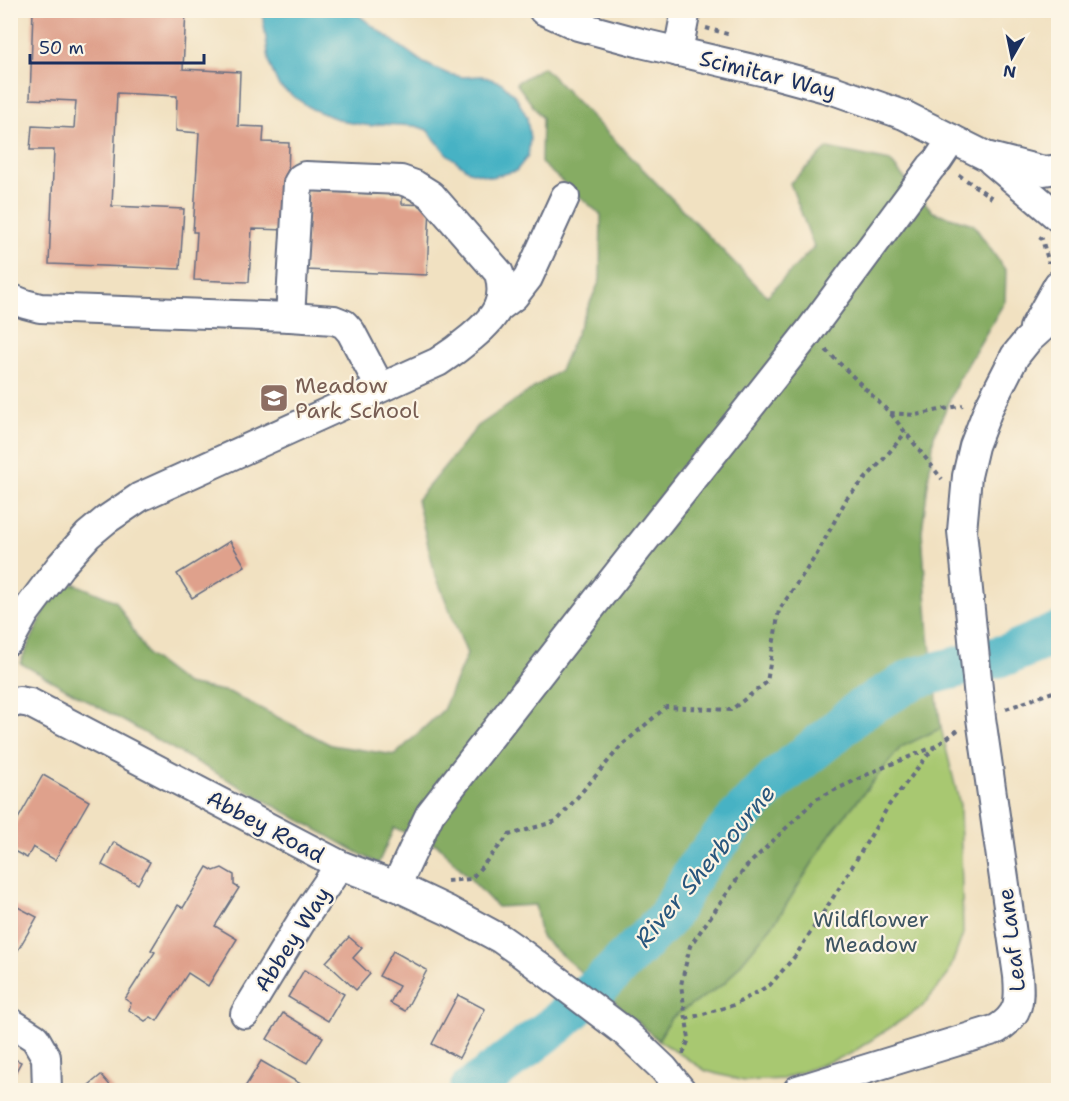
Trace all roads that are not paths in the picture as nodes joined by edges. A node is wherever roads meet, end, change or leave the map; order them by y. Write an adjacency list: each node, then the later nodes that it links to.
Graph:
1 (543, 10): 3 (street, Scimitar Way)
2 (686, 10): 3 (street)
3 (678, 52): 4 (street, Scimitar Way)
4 (945, 150): 5 (street, Scimitar Way); 19 (street)
5 (986, 156): 6 (street); 8 (street)
6 (1059, 169)
7 (565, 197): 11 (street)
8 (1059, 217)
9 (1059, 285): 14 (street)
10 (10, 298): 13 (street)
11 (498, 308): 13 (street); 15 (street)
12 (1059, 313): 14 (street)
13 (290, 317): 15 (street)
14 (1027, 341): 24 (street, Leaf Lane)
15 (380, 387): 16 (street)
16 (10, 640)
17 (10, 704): 18 (street, Abbey Road)
18 (340, 865): 19 (street, Abbey Road); 20 (street, Abbey Way)
19 (396, 886): 22 (street, Abbey Road)
20 (245, 1014)
21 (10, 1022): 23 (street)
22 (672, 1080)
23 (47, 1090)
24 (798, 1090)

